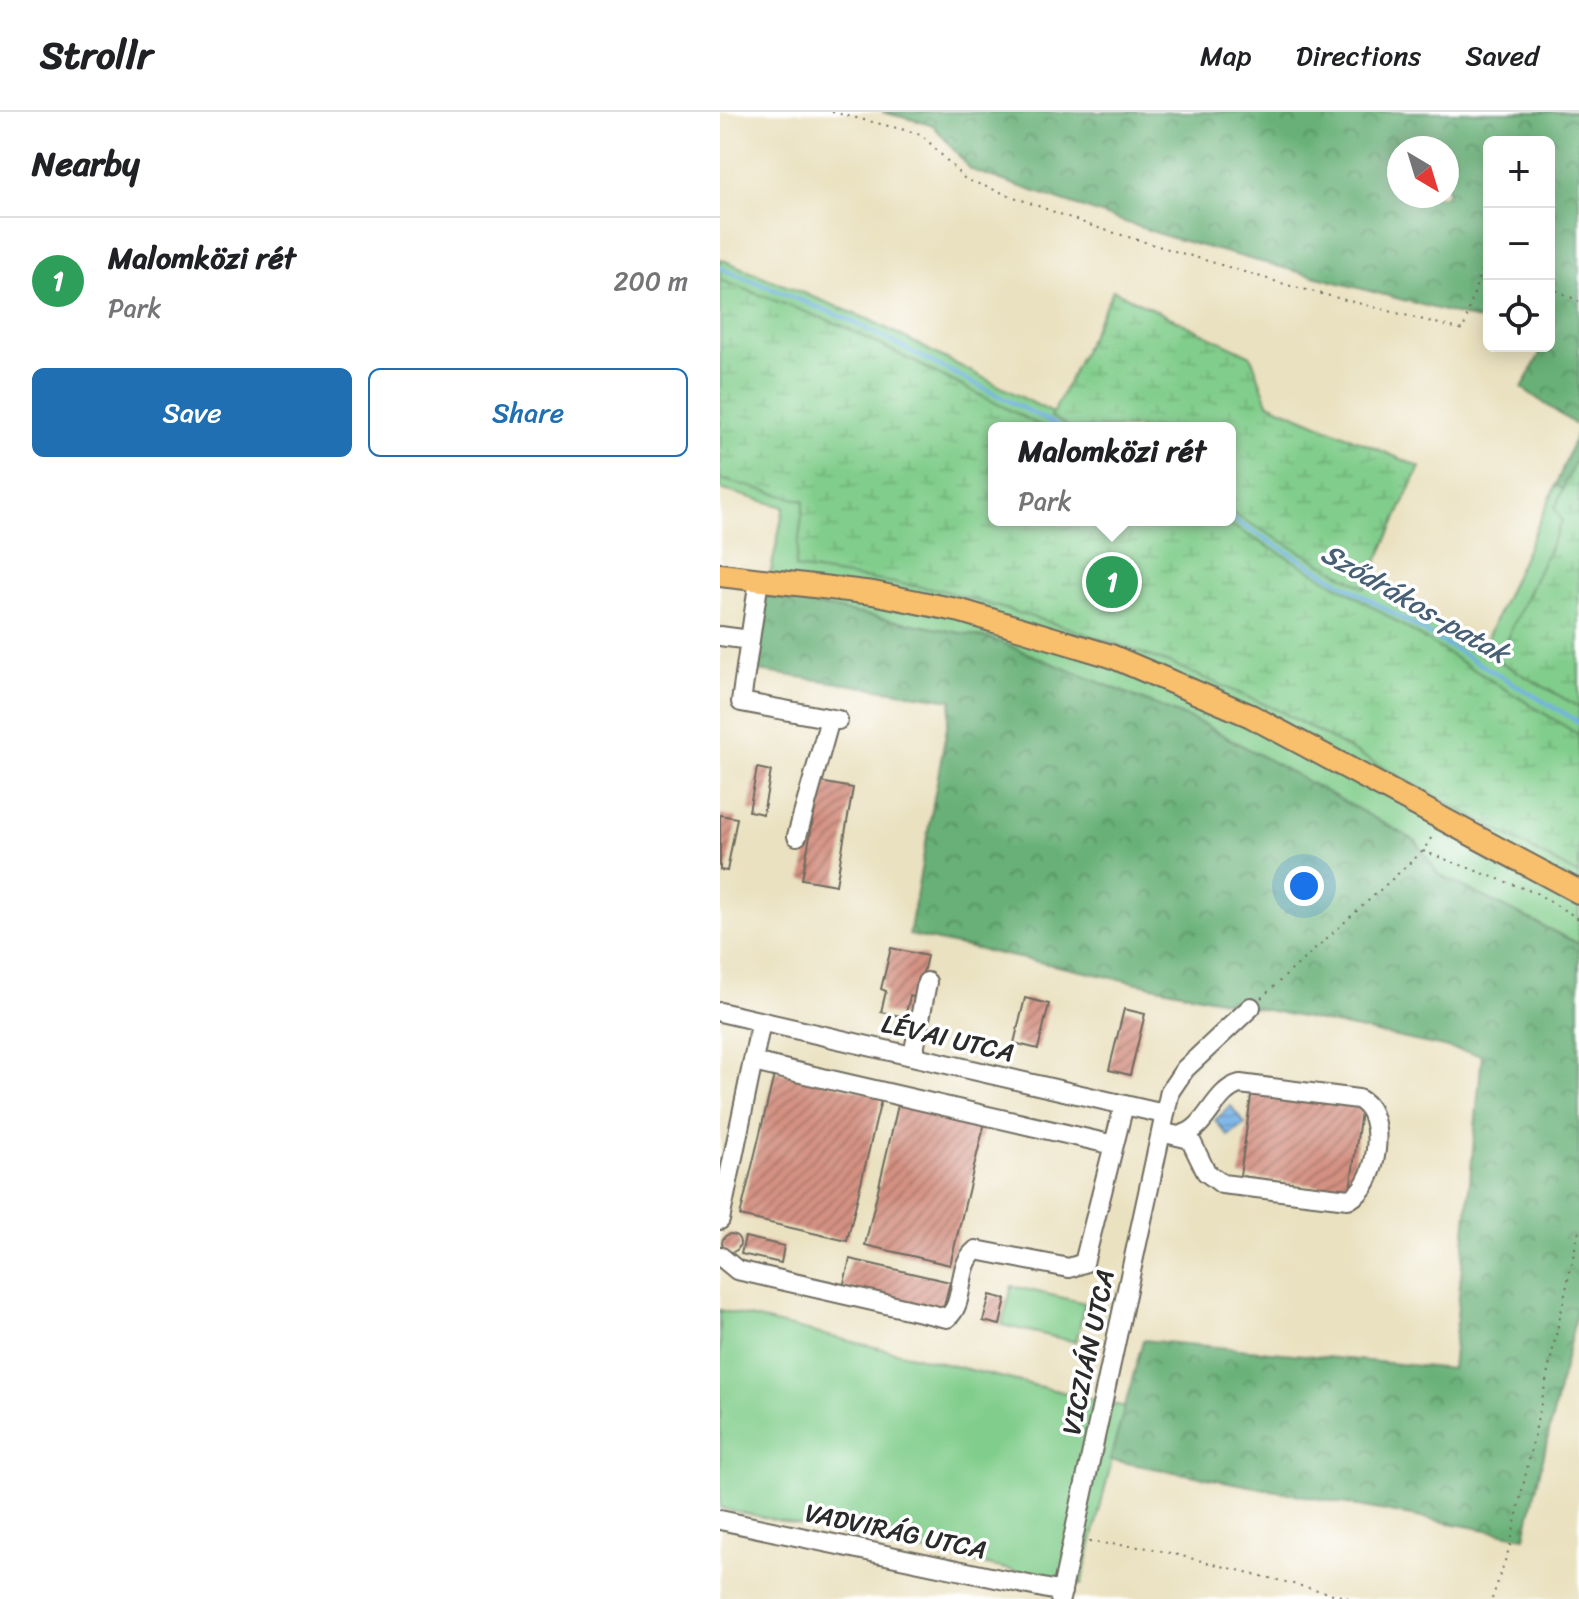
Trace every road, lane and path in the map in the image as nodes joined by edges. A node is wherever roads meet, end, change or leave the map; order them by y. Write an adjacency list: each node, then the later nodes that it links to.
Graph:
1 (832, 112): 2 (path)
2 (1483, 270)
3 (1555, 290): 4 (path)
4 (1579, 301)
5 (720, 575): 6 (main road)
6 (759, 579): 8 (street); 9 (main road)
7 (720, 636): 8 (street)
8 (750, 640): 10 (street)
9 (1445, 818): 11 (path); 12 (main road)
10 (797, 836)
11 (1423, 851): 13 (path); 15 (path)
12 (1579, 892)
13 (1579, 919)
14 (927, 982): 18 (street)
15 (1251, 1007): 21 (street, VICZIÁN UTCA)
16 (720, 1012): 17 (street, LÉVAI UTCA)
17 (761, 1022): 18 (street, LÉVAI UTCA); 19 (street)
18 (913, 1056): 20 (street, LÉVAI UTCA)
19 (753, 1062): 23 (street); 24 (street)
20 (1124, 1105): 21 (street, LÉVAI UTCA); 23 (street)
21 (1162, 1123): 22 (street, LÉVAI UTCA); 28 (street, VICZIÁN UTCA)
22 (1181, 1135): 22 (street)
23 (1114, 1145): 26 (street)
24 (720, 1220)
25 (1579, 1230): 31 (path)
26 (720, 1256)
27 (720, 1520): 29 (street, VADVIRÁG UTCA)
28 (1075, 1541): 29 (street, VICZIÁN UTCA); 30 (path)
29 (1061, 1596)
30 (1353, 1599)
31 (1492, 1599)

